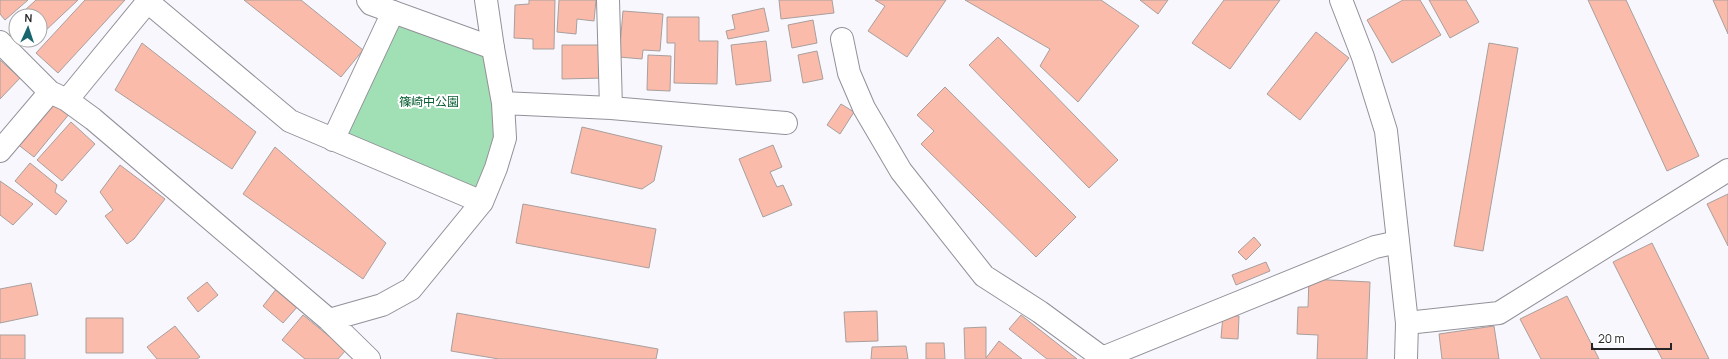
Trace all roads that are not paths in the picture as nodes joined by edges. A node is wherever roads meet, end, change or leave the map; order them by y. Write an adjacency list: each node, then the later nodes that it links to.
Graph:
1 (368, 0): 6 (street)
2 (486, 0): 9 (street)
3 (608, 0): 12 (street)
4 (1341, 0): 18 (street)
5 (149, 1): 10 (street); 14 (street)
6 (393, 12): 9 (street); 14 (street)
7 (842, 39): 21 (street)
8 (0, 42): 10 (street)
9 (492, 48): 11 (street)
10 (58, 96): 15 (street); 19 (street)
11 (503, 103): 12 (street); 17 (street)
12 (611, 108): 13 (street)
13 (786, 123)
14 (333, 140): 17 (street)
15 (0, 150)
16 (1728, 170): 20 (street)
17 (482, 202): 19 (street)
18 (1398, 242): 20 (street); 21 (street)
19 (329, 320): 22 (street)
20 (1407, 323): 23 (street)
21 (1103, 358)
22 (369, 359)
23 (1406, 359)

